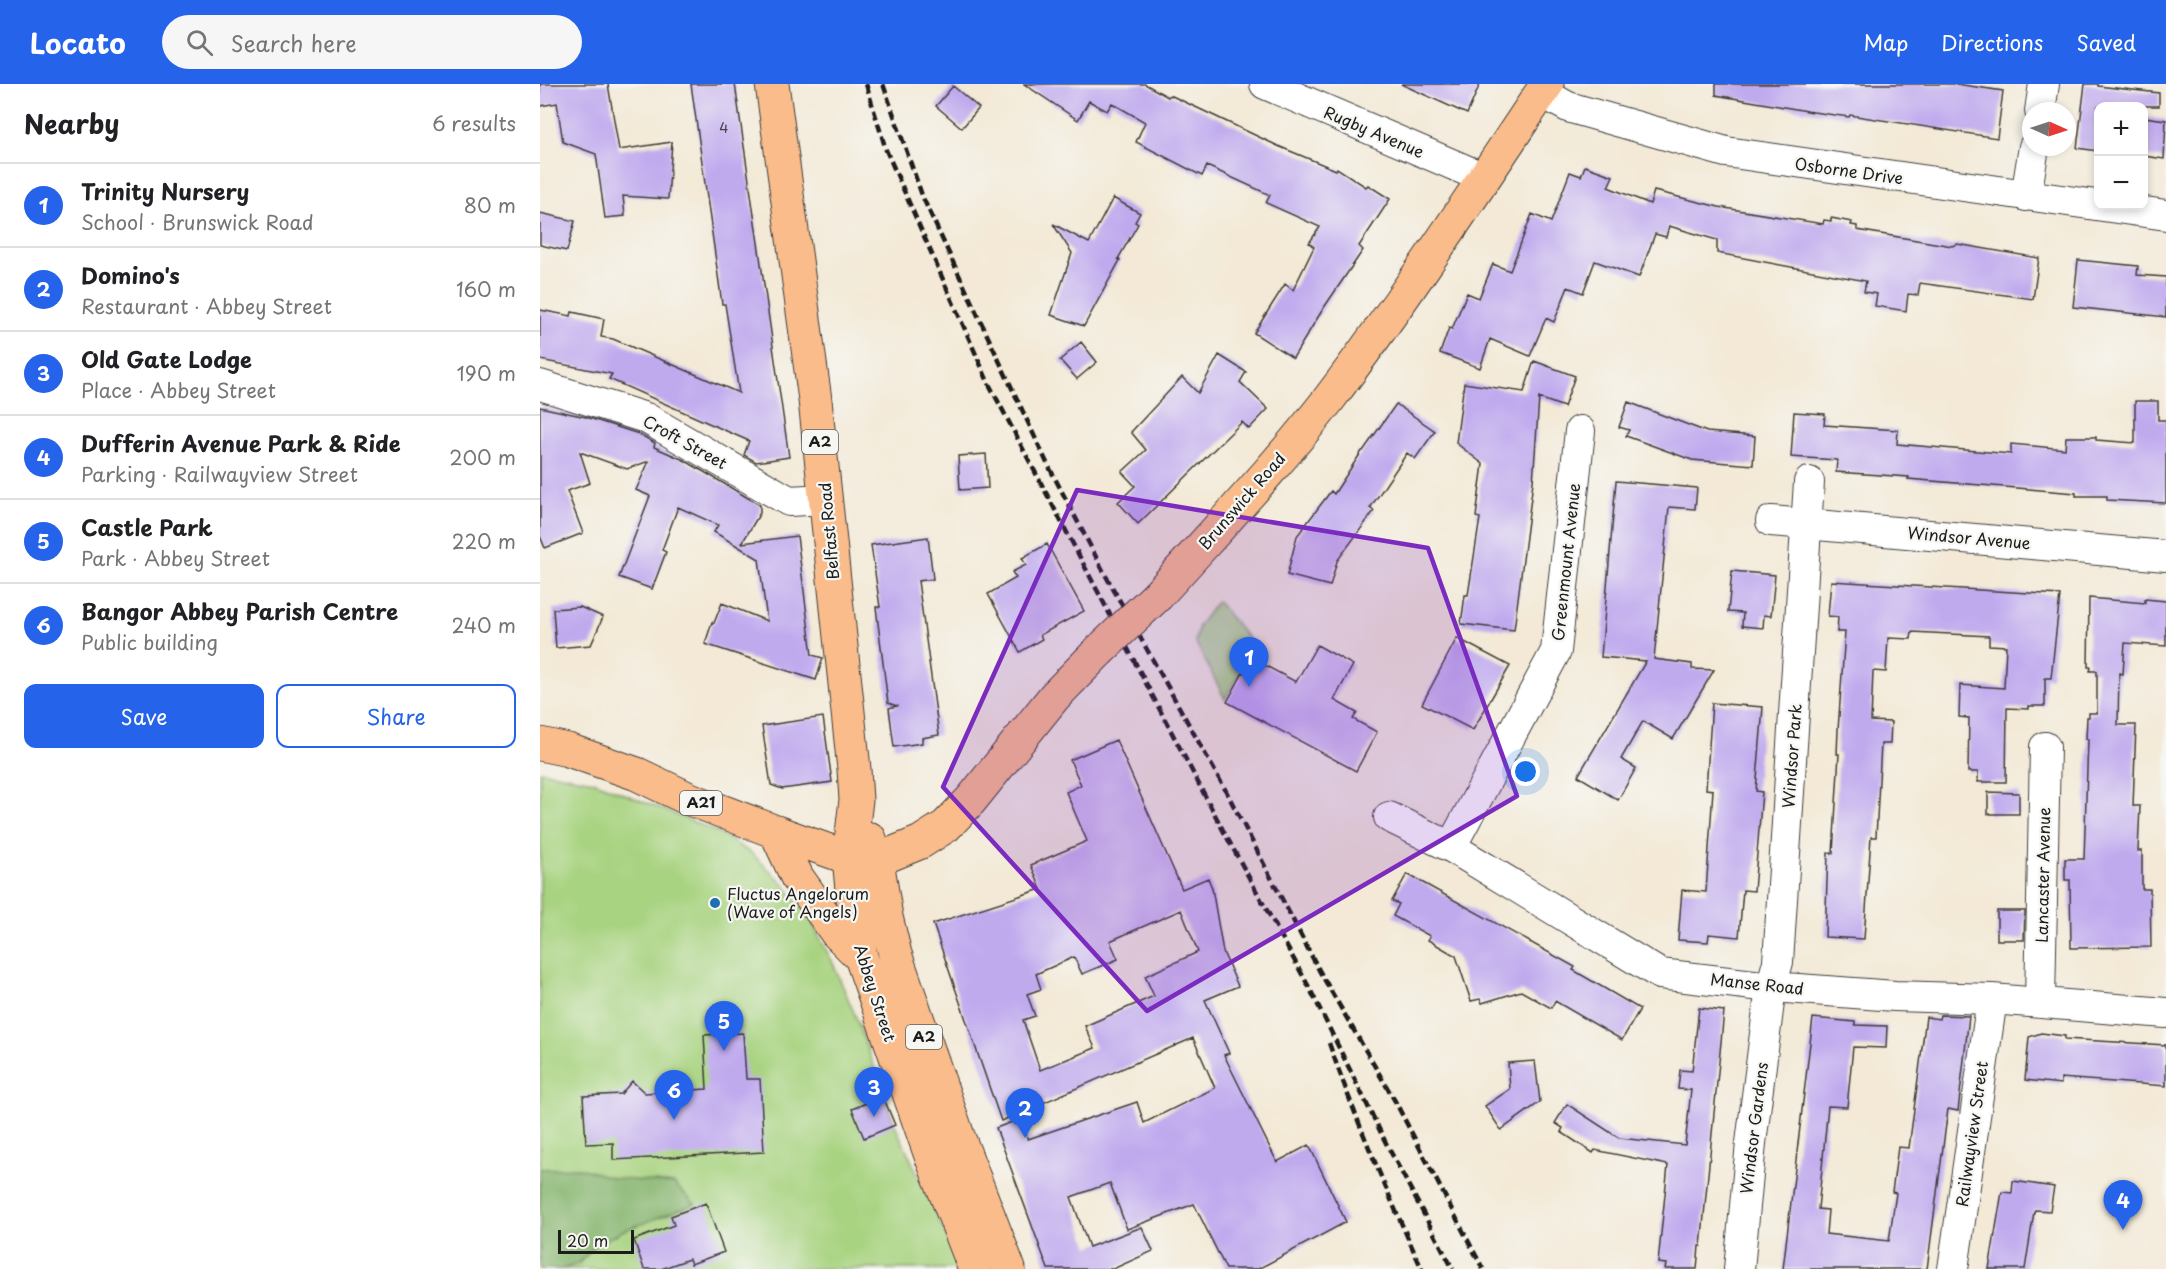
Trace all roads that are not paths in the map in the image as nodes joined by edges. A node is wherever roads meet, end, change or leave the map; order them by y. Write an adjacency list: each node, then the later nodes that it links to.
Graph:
1 (772, 84): 13 (main road, Belfast Road / A2)
2 (1265, 84): 7 (street, Rugby Avenue)
3 (2044, 84): 5 (street)
4 (1544, 88): 7 (main road, Brunswick Road); 8 (street, Osborne Drive)
5 (2041, 102)
6 (2033, 156): 8 (street)
7 (1484, 177): 23 (main road, Brunswick Road, bridge)
8 (2026, 196): 9 (street, Osborne Drive)
9 (2166, 215)
10 (540, 385): 13 (street, Croft Street)
11 (1580, 431): 22 (street, Greenmount Avenue)
12 (1809, 482): 15 (street, Windsor Park)
13 (826, 499): 19 (main road, Belfast Road / A2)
14 (1772, 521): 15 (street, Windsor Avenue)
15 (1807, 524): 16 (street, Windsor Avenue); 25 (street, Windsor Park)
16 (2166, 556)
17 (540, 744): 21 (main road, A21)
18 (2045, 747): 27 (street, Lancaster Avenue)
19 (856, 800): 23 (main road, Abbey Street / A2)
20 (1389, 817): 22 (street, Manse Road)
21 (776, 832): 23 (main road, A21); 24 (main road)
22 (1451, 847): 25 (street, Manse Road)
23 (863, 859): 24 (main road, Abbey Street / A2); 30 (main road, Abbey Street / A2)
24 (861, 957): 29 (main road, Abbey Street / A2)
25 (1771, 987): 26 (street, Manse Road); 31 (street, Windsor Gardens)
26 (1992, 999): 27 (street, Manse Road); 32 (street, Railwayview Street)
27 (2040, 1003): 28 (street, Manse Road)
28 (2166, 1013)
29 (975, 1269)
30 (1009, 1269)
31 (1738, 1269)
32 (1953, 1269)

